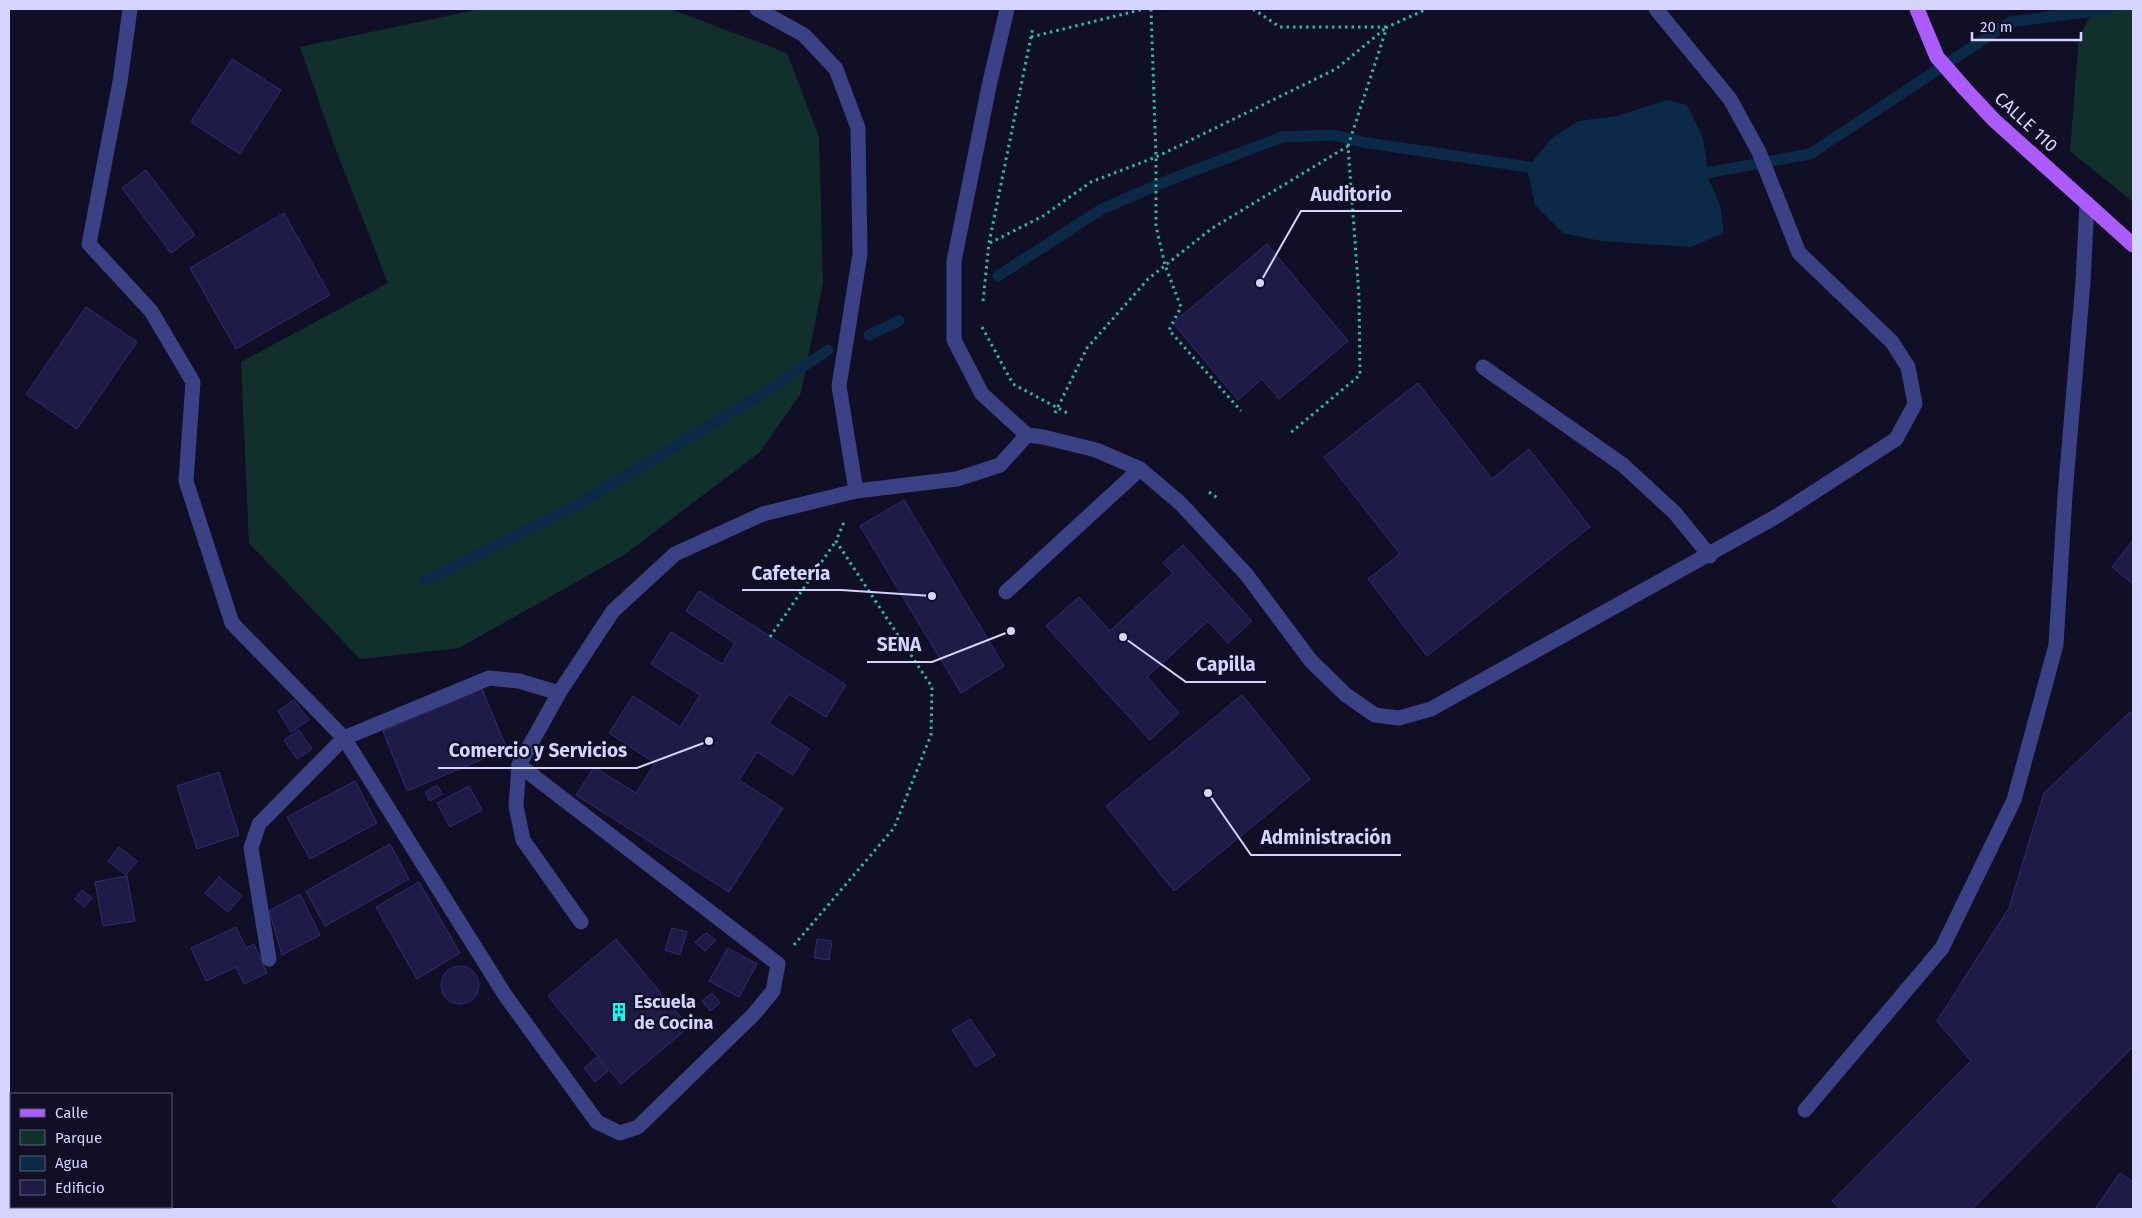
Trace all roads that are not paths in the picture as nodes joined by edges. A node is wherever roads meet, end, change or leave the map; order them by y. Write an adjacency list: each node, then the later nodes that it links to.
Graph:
1 (130, 9): 15 (lane)
2 (757, 9): 11 (lane)
3 (1007, 9): 9 (lane)
4 (1656, 9): 12 (lane)
5 (1917, 9): 6 (main road, CALLE 110)
6 (2087, 203): 7 (main road, CALLE 110); 19 (lane)
7 (2133, 245)
8 (1484, 367): 12 (lane)
9 (1027, 435): 10 (lane); 11 (lane)
10 (1140, 469): 12 (lane); 13 (lane)
11 (856, 491): 14 (lane)
12 (1710, 556)
13 (1006, 592)
14 (559, 693): 15 (lane); 16 (lane)
15 (344, 738): 16 (lane); 18 (lane)
16 (519, 765): 17 (lane)
17 (581, 922)
18 (268, 959)
19 (1805, 1110)

